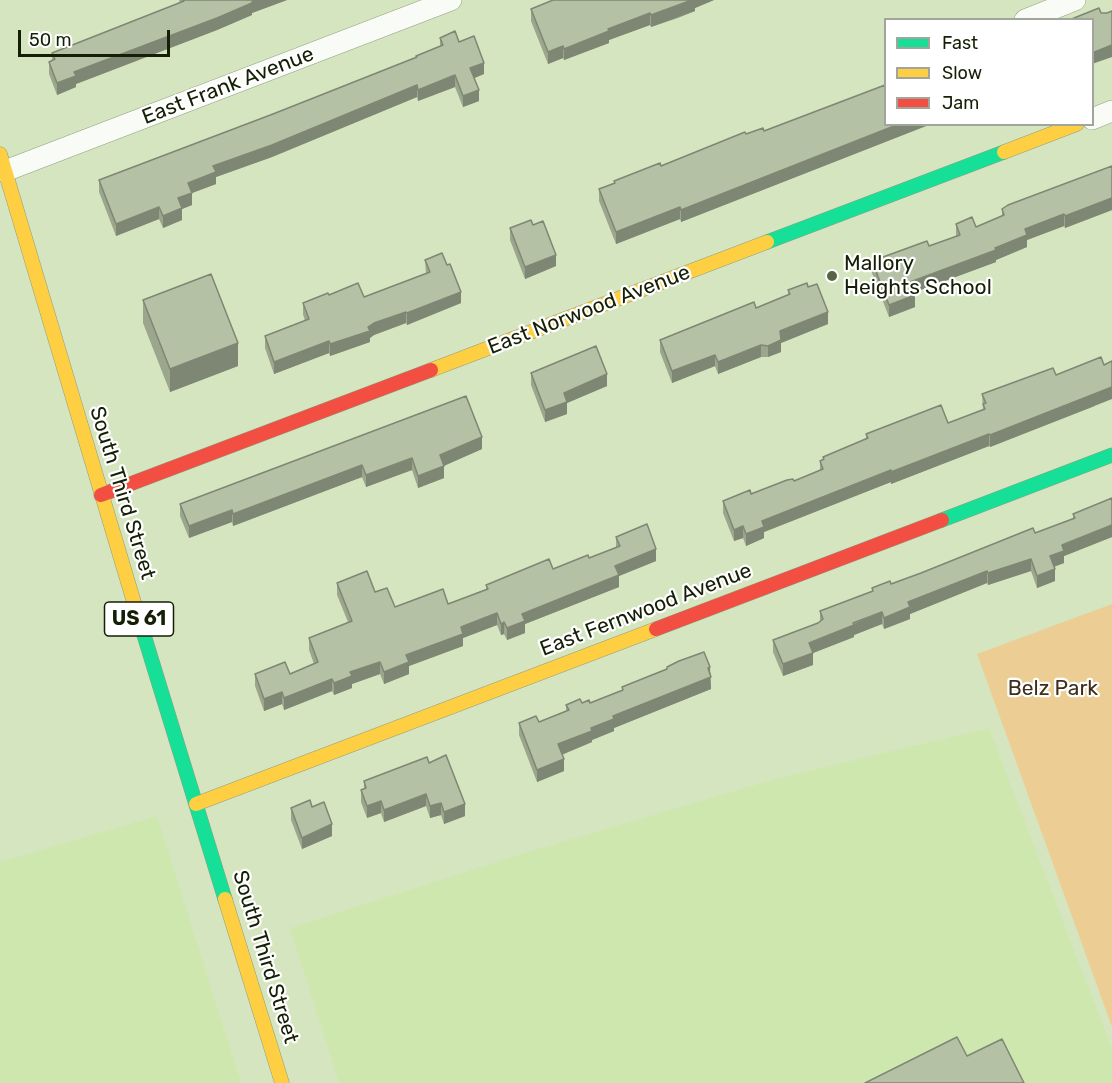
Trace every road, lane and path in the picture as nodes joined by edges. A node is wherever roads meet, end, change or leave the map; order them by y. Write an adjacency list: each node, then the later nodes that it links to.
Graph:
1 (451, 0): 7 (street, East Frank Avenue)
2 (1075, 0): 3 (street)
3 (1029, 18)
4 (1112, 111): 5 (street)
5 (1094, 118)
6 (1072, 126): 9 (street, East Norwood Avenue)
7 (3, 163): 9 (street, South Third Street / US 61)
8 (1112, 455): 10 (street, East Fernwood Avenue)
9 (100, 495): 10 (street, South Third Street / US 61)
10 (196, 804): 11 (street, South Third Street / US 61)
11 (282, 1083)

